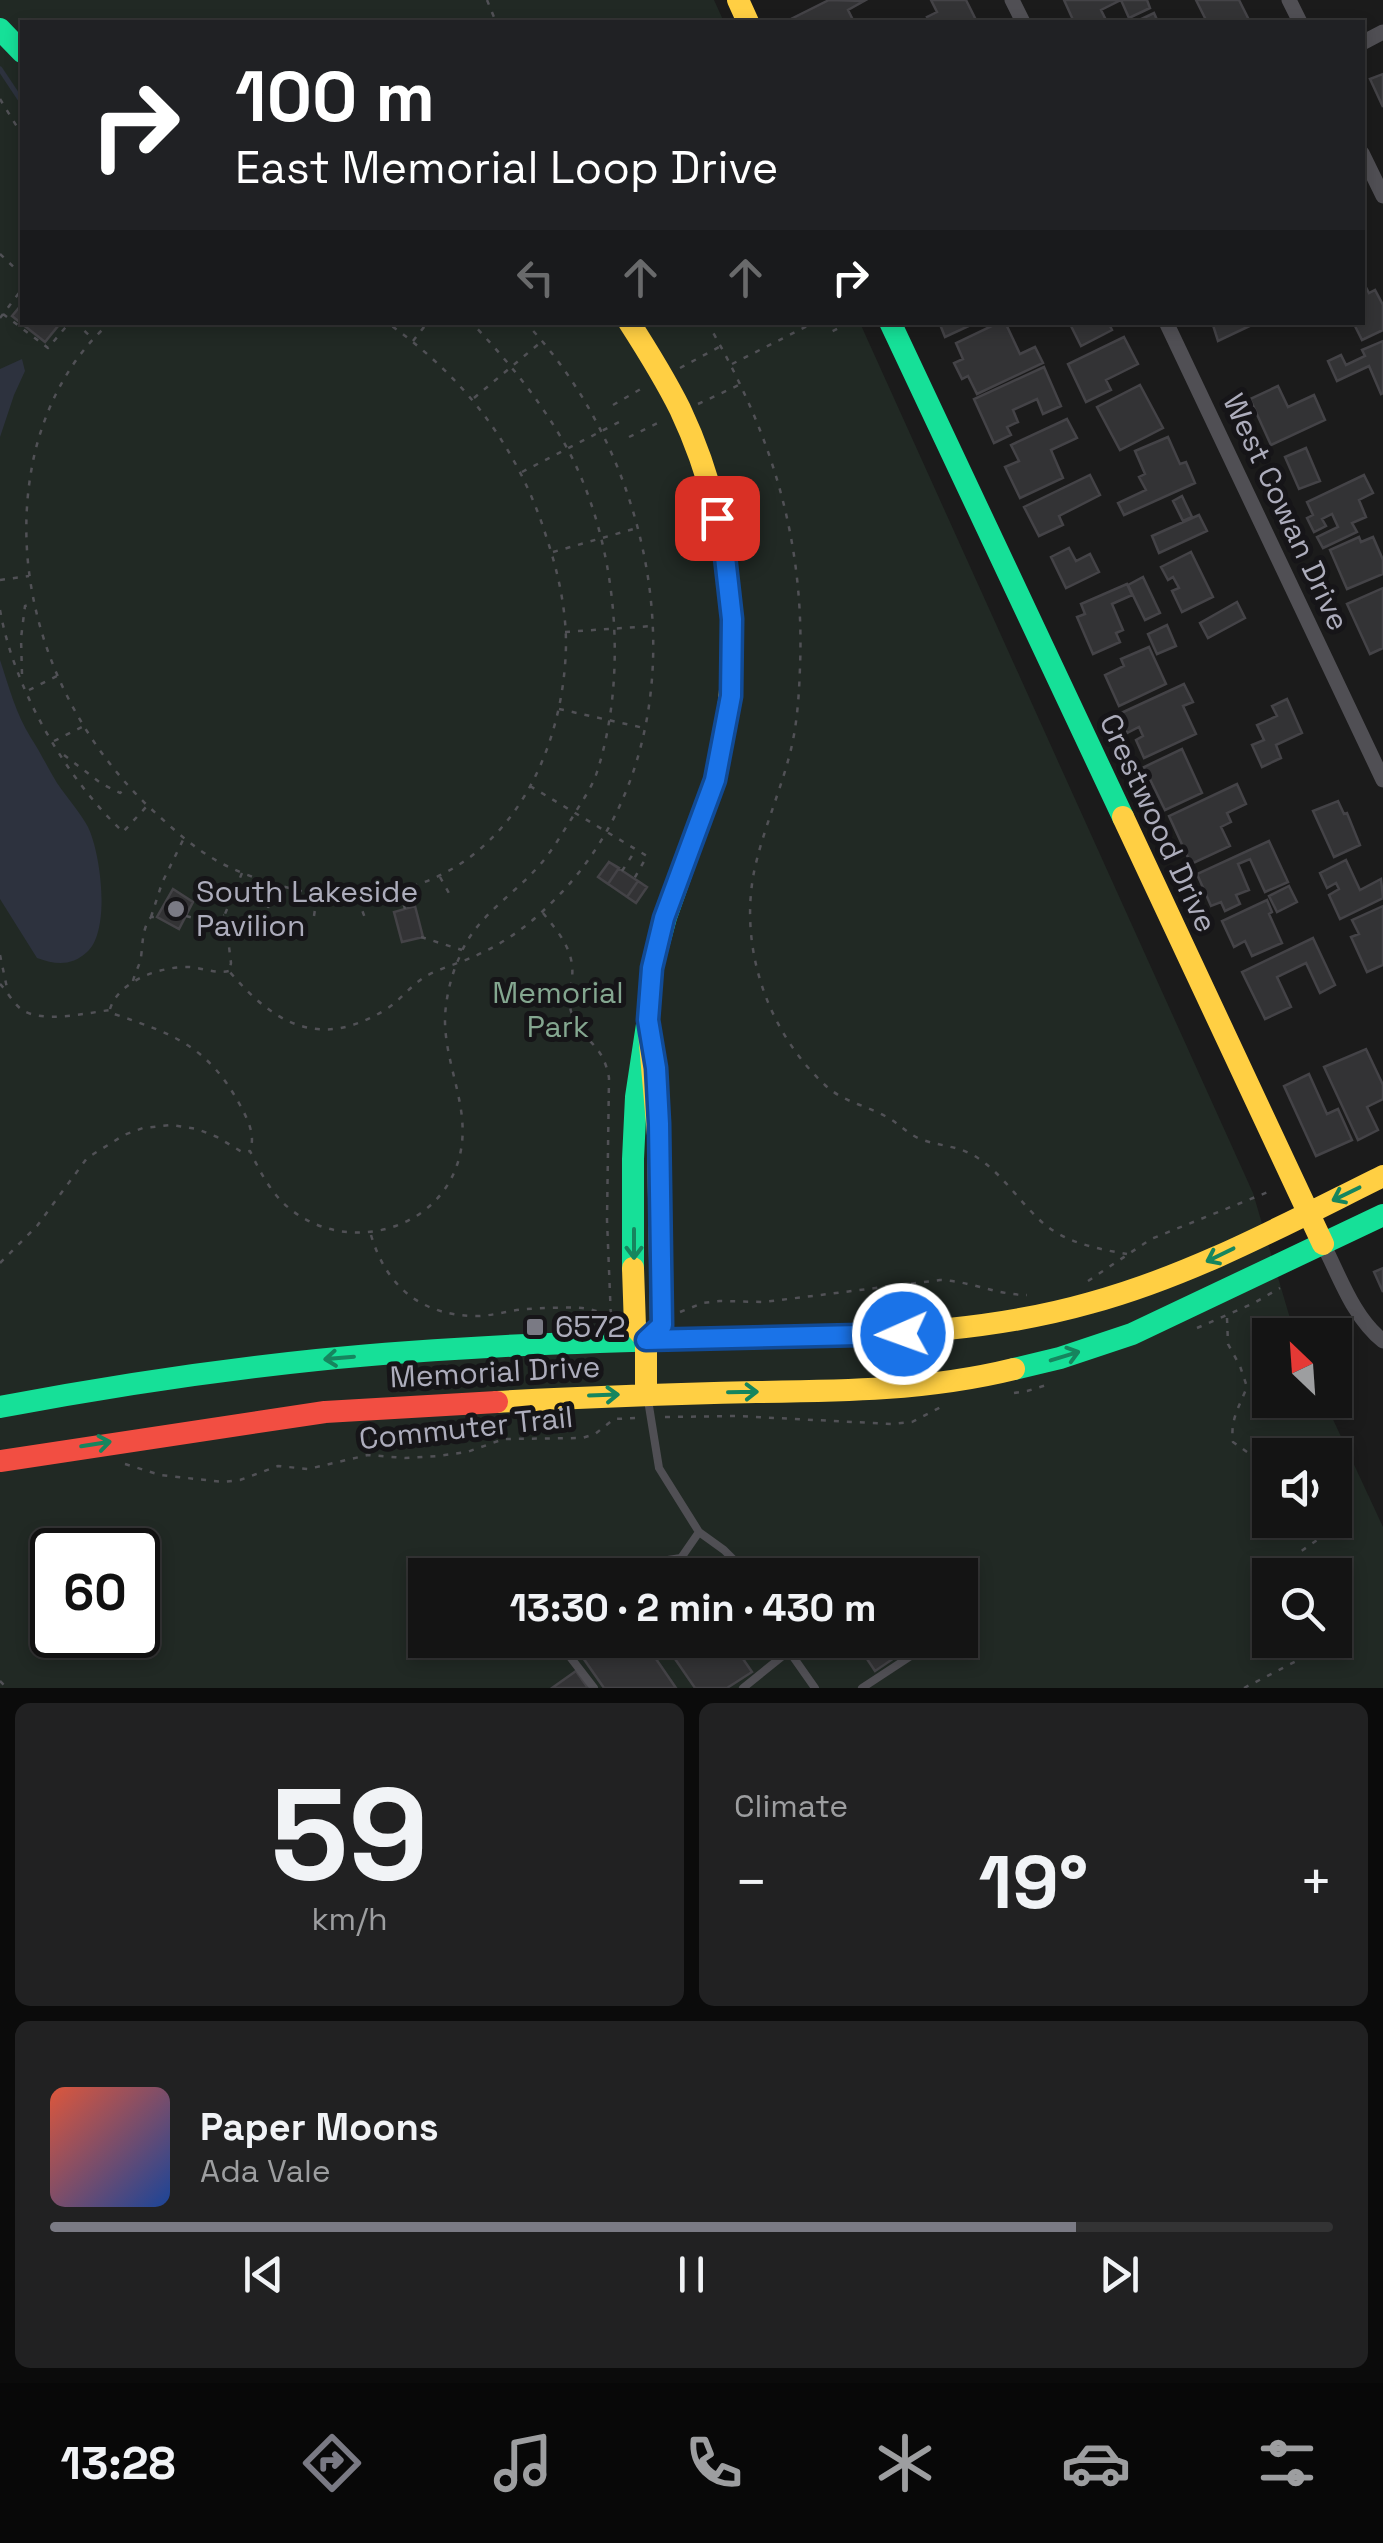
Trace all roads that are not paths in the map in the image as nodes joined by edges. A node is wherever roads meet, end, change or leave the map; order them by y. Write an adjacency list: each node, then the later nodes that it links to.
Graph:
1 (0, 29): 2 (main road)
2 (20, 50)
3 (1365, 159): 4 (street)
4 (1383, 196)
5 (630, 325): 13 (main road)
6 (891, 325): 10 (main road, Crestwood Drive)
7 (1167, 325): 8 (street, West Cowan Drive)
8 (1383, 780)
9 (1383, 1176): 10 (main road, Memorial Drive, one-way to 10)
10 (1308, 1212): 12 (main road, Crestwood Drive); 13 (main road, Memorial Drive, one-way to 13)
11 (1383, 1215): 12 (main road, Memorial Drive)
12 (1323, 1244): 14 (street, Crestwood Drive); 15 (main road, Memorial Drive, one-way to 12)
13 (646, 1340): 15 (main road); 16 (main road, Memorial Drive, one-way to 16)
14 (1383, 1341)
15 (646, 1394): 17 (main road, Memorial Drive, one-way to 15); 18 (lane)
16 (0, 1407)
17 (0, 1461)
18 (699, 1532): 19 (lane); 20 (lane)
19 (682, 1558)
20 (732, 1558)
21 (571, 1658): 25 (lane)
22 (780, 1658): 26 (lane)
23 (794, 1658): 27 (lane)
24 (908, 1658): 28 (lane)
25 (594, 1688)
26 (743, 1688)
27 (814, 1688)
28 (862, 1688)

